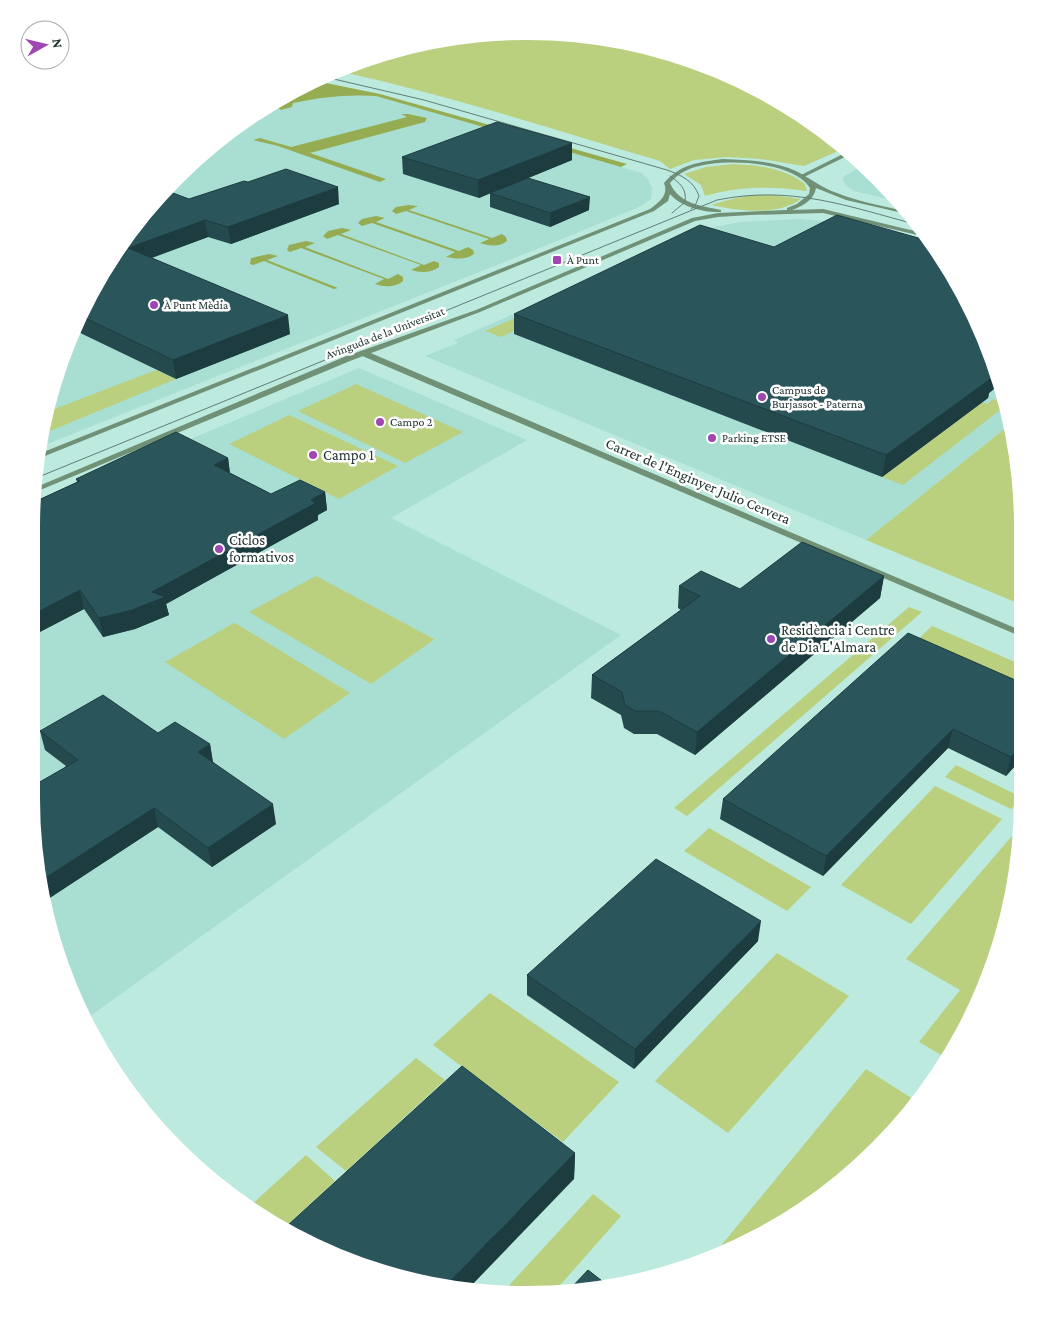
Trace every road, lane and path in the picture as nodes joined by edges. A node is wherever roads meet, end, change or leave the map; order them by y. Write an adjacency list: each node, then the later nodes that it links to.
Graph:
1 (842, 156): 2 (street)
2 (802, 176): 3 (street, Avinguda de la Universitat); 4 (street, Avinguda de la Universitat)
3 (808, 180): 5 (street, Avinguda de la Universitat); 6 (street)
4 (668, 190): 7 (street); 10 (street, Avinguda de la Universitat)
5 (897, 210)
6 (768, 212): 7 (street); 8 (street)
7 (749, 213): 9 (street, Avinguda de la Universitat)
8 (914, 232)
9 (363, 353): 11 (street, Avinguda de la Universitat); 12 (street, Carrer de l'Enginyer Julio Cervera)
10 (45, 454)
11 (42, 487)
12 (1014, 631)

